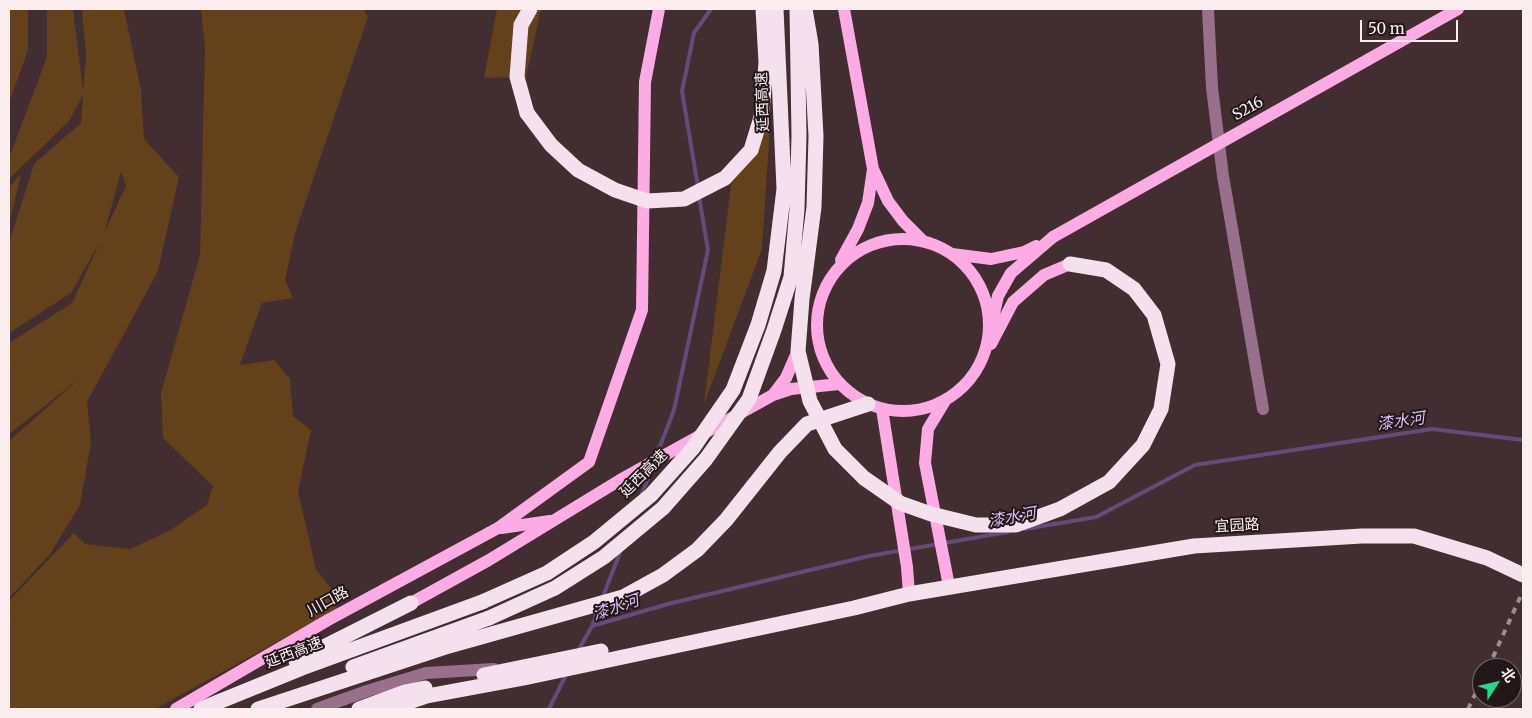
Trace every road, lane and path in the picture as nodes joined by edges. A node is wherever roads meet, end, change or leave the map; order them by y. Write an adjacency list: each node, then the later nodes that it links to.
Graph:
1 (530, 9): 3 (highway, bridge)
2 (659, 9): 25 (main road)
3 (762, 9)
4 (776, 9): 33 (highway, 延西高速, bridge)
5 (798, 9): 34 (highway, bridge)
6 (805, 9): 14 (highway, bridge)
7 (844, 9): 10 (main road)
8 (1208, 9): 23 (street)
9 (1458, 9): 11 (main road, S216 / S216, bridge)
10 (873, 169): 12 (main road); 15 (main road)
11 (1053, 237): 13 (main road); 17 (main road)
12 (923, 241): 13 (main road); 15 (main road)
13 (952, 254): 17 (main road)
14 (1070, 264): 18 (main road)
15 (835, 270): 16 (main road)
16 (819, 302): 19 (main road); 20 (main road)
17 (989, 332): 18 (main road)
18 (978, 369): 21 (main road)
19 (839, 384): 20 (main road); 22 (main road)
20 (773, 395): 24 (main road)
21 (945, 400): 22 (main road); 27 (main road)
22 (875, 407): 28 (main road); 35 (highway)
23 (1263, 409)
24 (555, 520): 25 (main road); 29 (main road)
25 (498, 528): 32 (main road, 川口路)
26 (1523, 576): 27 (highway, 宜园路)
27 (949, 586): 28 (highway, 宜园路)
28 (910, 594): 30 (highway, 宜园路)
29 (411, 603): 33 (highway)
30 (854, 603): 31 (highway); 38 (highway)
31 (526, 666): 36 (street); 37 (highway)
32 (176, 709)
33 (200, 709)
34 (247, 709)
35 (258, 709)
36 (317, 709)
37 (359, 709)
38 (388, 709)

